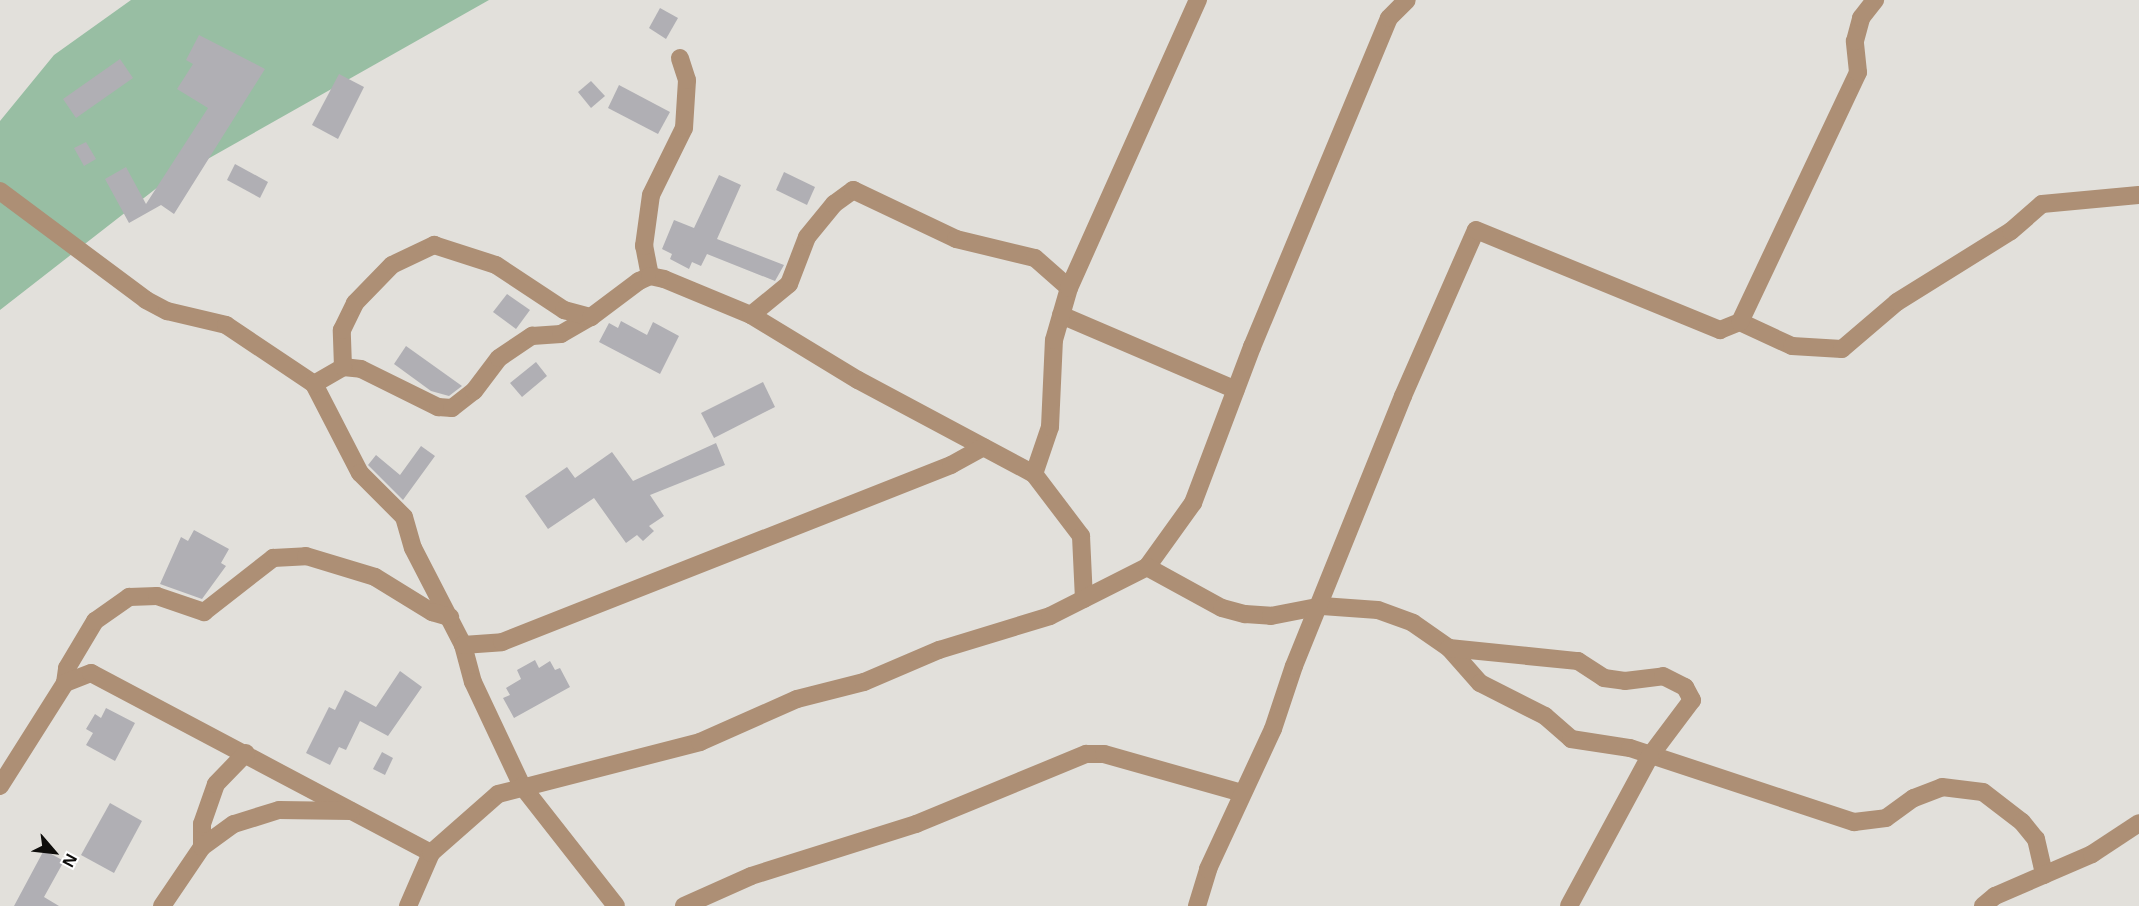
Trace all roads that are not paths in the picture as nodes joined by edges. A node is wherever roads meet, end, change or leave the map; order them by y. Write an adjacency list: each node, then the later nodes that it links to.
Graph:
1 (1198, 0): 8 (street)
2 (1407, 0): 15 (street)
3 (1875, 0): 12 (street)
4 (680, 57): 7 (street)
5 (0, 191): 14 (street)
6 (2139, 195): 12 (street)
7 (651, 276): 9 (street); 11 (street)
8 (1069, 288): 9 (street); 10 (street)
9 (751, 315): 16 (street)
10 (1061, 315): 15 (street); 17 (street)
11 (591, 317): 13 (street); 13 (street)
12 (1740, 322): 20 (street)
13 (343, 367): 14 (street)
14 (314, 384): 21 (street)
15 (1236, 390): 18 (street)
16 (983, 447): 17 (street); 22 (street)
17 (1035, 474): 19 (street)
18 (1147, 567): 19 (street); 20 (street)
19 (1084, 599): 28 (street)
20 (1322, 606): 23 (street); 29 (street)
21 (450, 617): 22 (street); 24 (street)
22 (463, 645): 28 (street)
23 (1449, 648): 26 (street); 26 (street)
24 (65, 683): 25 (street); 27 (street)
25 (246, 753): 30 (street); 32 (street)
26 (1650, 756): 34 (street); 40 (street)
27 (0, 786)
28 (522, 786): 33 (street); 37 (street)
29 (1242, 793): 38 (street); 39 (street)
30 (355, 811): 32 (street); 33 (street)
31 (2139, 823): 34 (street)
32 (202, 847): 35 (street)
33 (431, 853): 36 (street)
34 (2044, 875): 41 (street)
35 (162, 906)
36 (408, 906)
37 (616, 906)
38 (684, 906)
39 (1197, 906)
40 (1569, 906)
41 (1983, 906)

